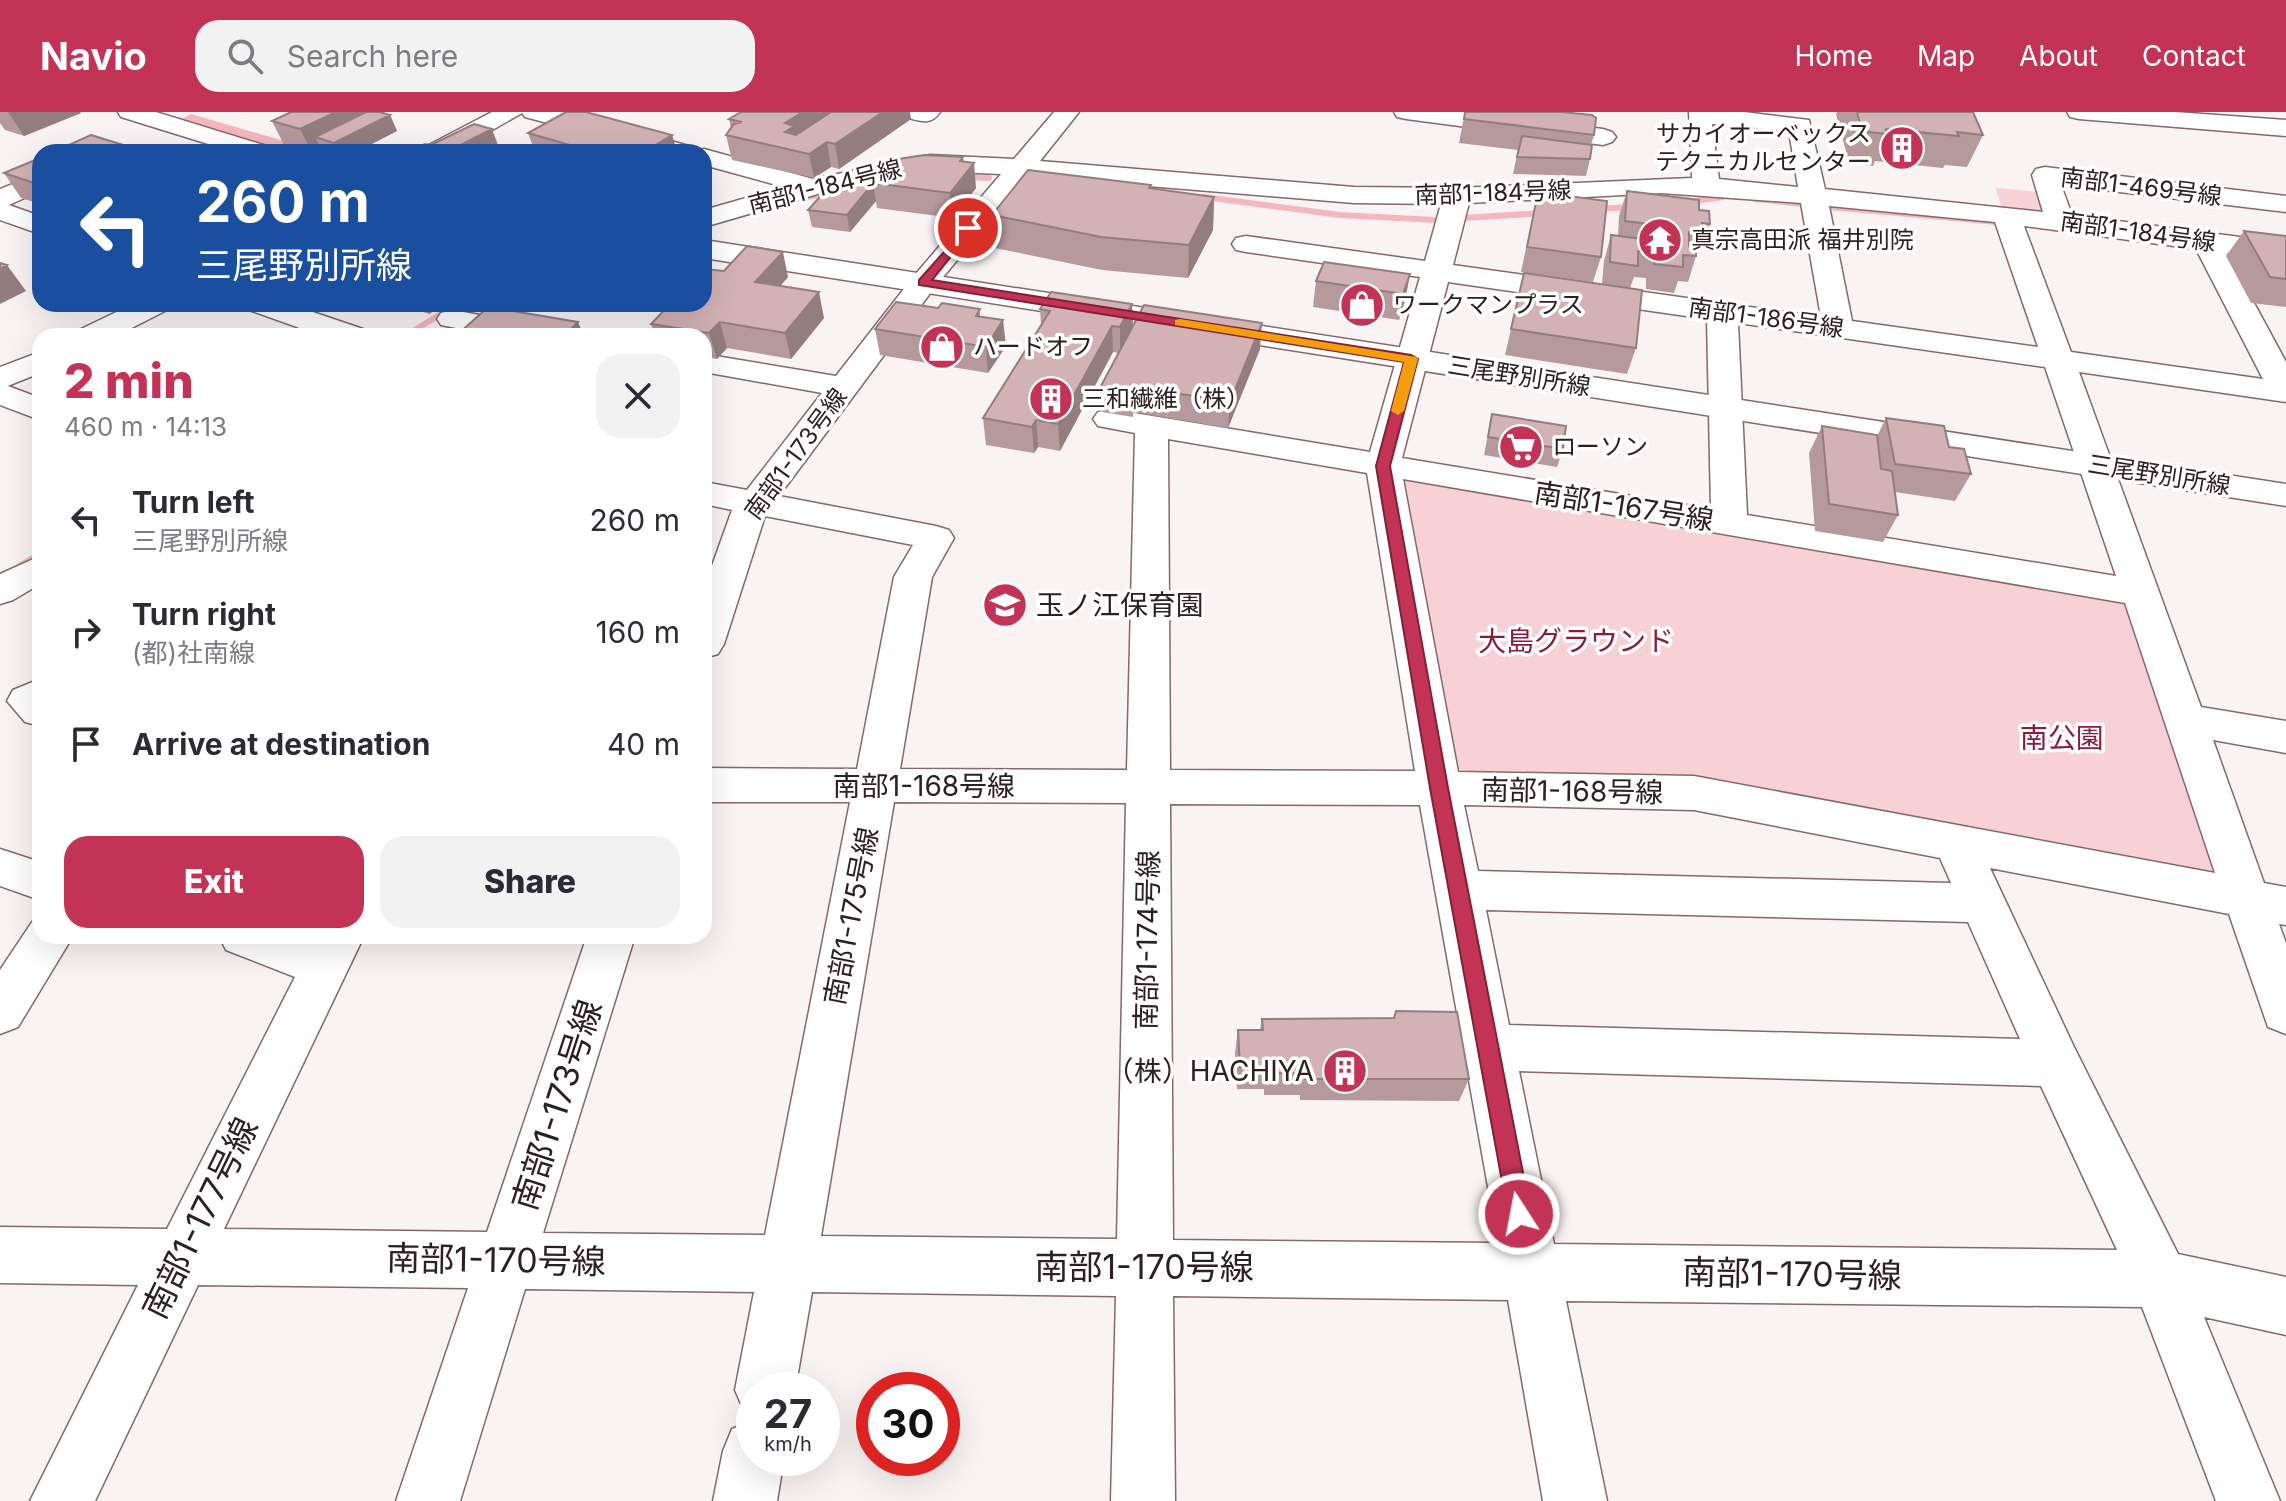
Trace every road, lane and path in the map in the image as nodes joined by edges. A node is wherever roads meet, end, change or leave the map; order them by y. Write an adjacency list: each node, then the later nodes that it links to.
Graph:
1 (130, 112): 8 (street)
2 (197, 112): 8 (street)
3 (511, 112): 14 (street)
4 (534, 112): 15 (street)
5 (1067, 112): 18 (street, 南部1-173号線)
6 (1406, 112): 9 (street)
7 (2079, 112): 10 (street)
8 (170, 124): 11 (street); 13 (street)
9 (1603, 124): 22 (street)
10 (2286, 128)
11 (132, 141)
12 (727, 141): 16 (street)
13 (235, 144)
14 (449, 144)
15 (654, 144)
16 (712, 151)
17 (712, 158): 21 (street)
18 (1019, 167): 21 (street, 南部1-184号線); 23 (street, 南部1-184号線); 37 (street, 南部1-173号線)
19 (32, 185): 25 (street)
20 (1706, 186): 22 (street, 南部1-184号線); 24 (street, 南部1-184号線); 24 (street)
21 (812, 187): 29 (street, 南部1-184号線)
22 (1609, 188): 23 (street, 南部1-184号線)
23 (1457, 196): 36 (street)
24 (1816, 197): 28 (street, 南部1-184号線); 46 (street)
25 (0, 199)
26 (2286, 204): 30 (street, 南部1-469号線)
27 (0, 211): 31 (street)
28 (2006, 215): 30 (street, 南部1-184号線); 48 (street)
29 (712, 217)
30 (2060, 222): 32 (street, 南部1-184号線)
31 (32, 223)
32 (2207, 242): 35 (street, 南部1-184号線); 53 (street)
33 (1246, 244): 36 (street, 南部1-186号線)
34 (712, 250): 37 (street, 三尾野別所線)
35 (2286, 252)
36 (1435, 271): 41 (street, 南部1-186号線); 47 (street)
37 (924, 282): 47 (street, 三尾野別所線); 52 (street, 南部1-173号線)
38 (140, 312): 42 (street)
39 (283, 312): 43 (street)
40 (465, 312): 44 (street); 45 (street)
41 (1722, 312): 46 (street, 南部1-186号線); 56 (street)
42 (108, 328)
43 (329, 328)
44 (438, 328)
45 (520, 328)
46 (1838, 328): 48 (street, 南部1-186号線)
47 (1411, 359): 56 (street, 三尾野別所線); 58 (street)
48 (2058, 359): 53 (street, 南部1-186号線); 59 (street)
49 (712, 364): 52 (street)
50 (32, 365): 51 (street)
51 (0, 379)
52 (843, 387): 62 (street, 南部1-173号線)
53 (2286, 392)
54 (0, 393): 55 (street)
55 (32, 407)
56 (1724, 408): 59 (street, 三尾野別所線); 63 (street)
57 (1132, 423): 58 (street, 南部1-167号線); 73 (street, 南部1-174号線)
58 (1383, 466): 63 (street, 南部1-167号線); 74 (street)
59 (2097, 466): 61 (street, 三尾野別所線); 68 (street)
60 (712, 495): 62 (street, 南部1-175号線)
61 (2286, 495)
62 (755, 503): 64 (street, 南部1-173号線); 72 (street, 南部1-175号線)
63 (1729, 523): 68 (street, 南部1-167号線)
64 (717, 559): 67 (street, 南部1-173号線)
65 (32, 573): 66 (street)
66 (0, 591)
67 (712, 592)
68 (2139, 593): 69 (street)
69 (2183, 719): 70 (street); 80 (street)
70 (2286, 737)
71 (712, 785): 72 (street, 南部1-168号線)
72 (876, 785): 73 (street, 南部1-168号線); 92 (street, 南部1-175号線)
73 (1148, 788): 74 (street, 南部1-168号線); 93 (street, 南部1-174号線)
74 (1439, 788): 75 (street, 南部1-168号線); 78 (street)
75 (1957, 845): 79 (street); 80 (street, 南部1-168号線)
76 (0, 867): 77 (street)
77 (32, 878)
78 (1460, 890): 79 (street); 87 (street)
79 (1985, 903): 88 (street)
80 (2266, 903): 86 (street)
81 (44, 944): 85 (street)
82 (288, 944): 84 (street)
83 (608, 944): 91 (street, 南部1-173号線)
84 (332, 952): 90 (street, 南部1-177号線)
85 (0, 1012)
86 (2286, 1012)
87 (1487, 1047): 88 (street); 94 (street)
88 (2056, 1063): 95 (street)
89 (0, 1255): 90 (street, 南部1-170号線)
90 (179, 1258): 91 (street, 南部1-170号線); 99 (street, 南部1-177号線)
91 (508, 1259): 92 (street, 南部1-170号線); 100 (street, 南部1-173号線)
92 (787, 1265): 93 (street, 南部1-170号線); 97 (street, 南部1-175号線)
93 (1144, 1267): 94 (street, 南部1-170号線); 102 (street, 南部1-174号線)
94 (1530, 1270): 95 (street, 南部1-170号線); 103 (street)
95 (2160, 1279): 96 (street, 南部1-170号線); 104 (street)
96 (2286, 1306)
97 (768, 1372)
98 (750, 1476): 101 (street)
99 (62, 1501)
100 (428, 1501)
101 (745, 1501)
102 (1143, 1501)
103 (1575, 1501)
104 (2248, 1501)

